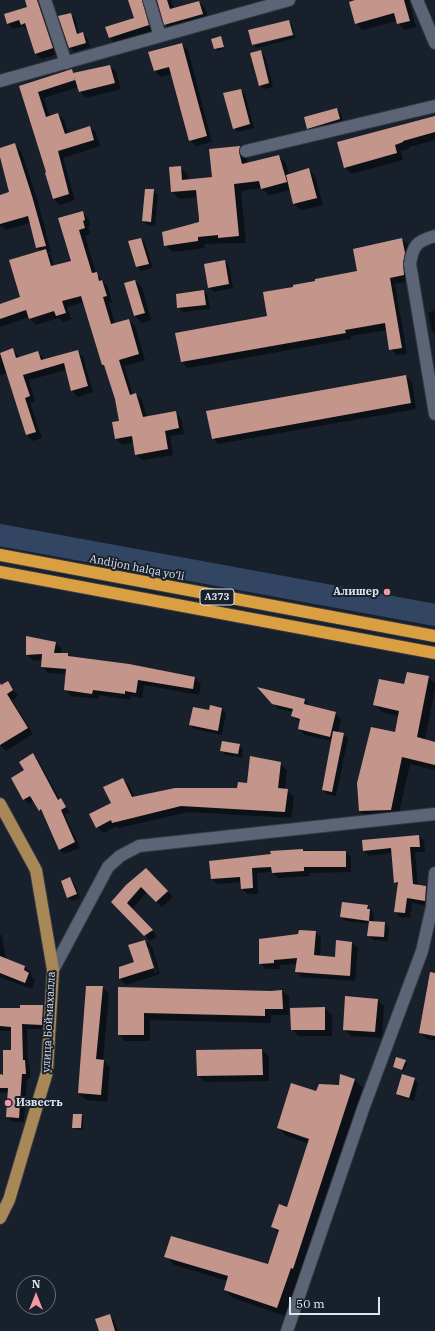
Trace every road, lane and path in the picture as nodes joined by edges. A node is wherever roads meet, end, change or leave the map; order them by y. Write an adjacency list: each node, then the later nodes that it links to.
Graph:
1 (46, 0): 8 (street)
2 (149, 0): 6 (street)
3 (289, 0): 5 (street)
4 (417, 0): 7 (street)
5 (252, 5): 6 (street)
6 (160, 36): 8 (street)
7 (435, 43)
8 (66, 62): 9 (street)
9 (0, 81)
10 (435, 106): 11 (street)
11 (246, 151)
12 (435, 236): 13 (street)
13 (435, 414)
14 (0, 555): 16 (highway, Andijon halqa yo‘li / A373)
15 (0, 572): 17 (highway, A373)
16 (435, 636)
17 (435, 653)
18 (0, 804): 21 (main road, улица Боймахалла)
19 (435, 814): 21 (street)
20 (435, 873): 23 (street)
21 (53, 970): 22 (main road, улица Боймахалла)
22 (0, 1218)
23 (287, 1331)

